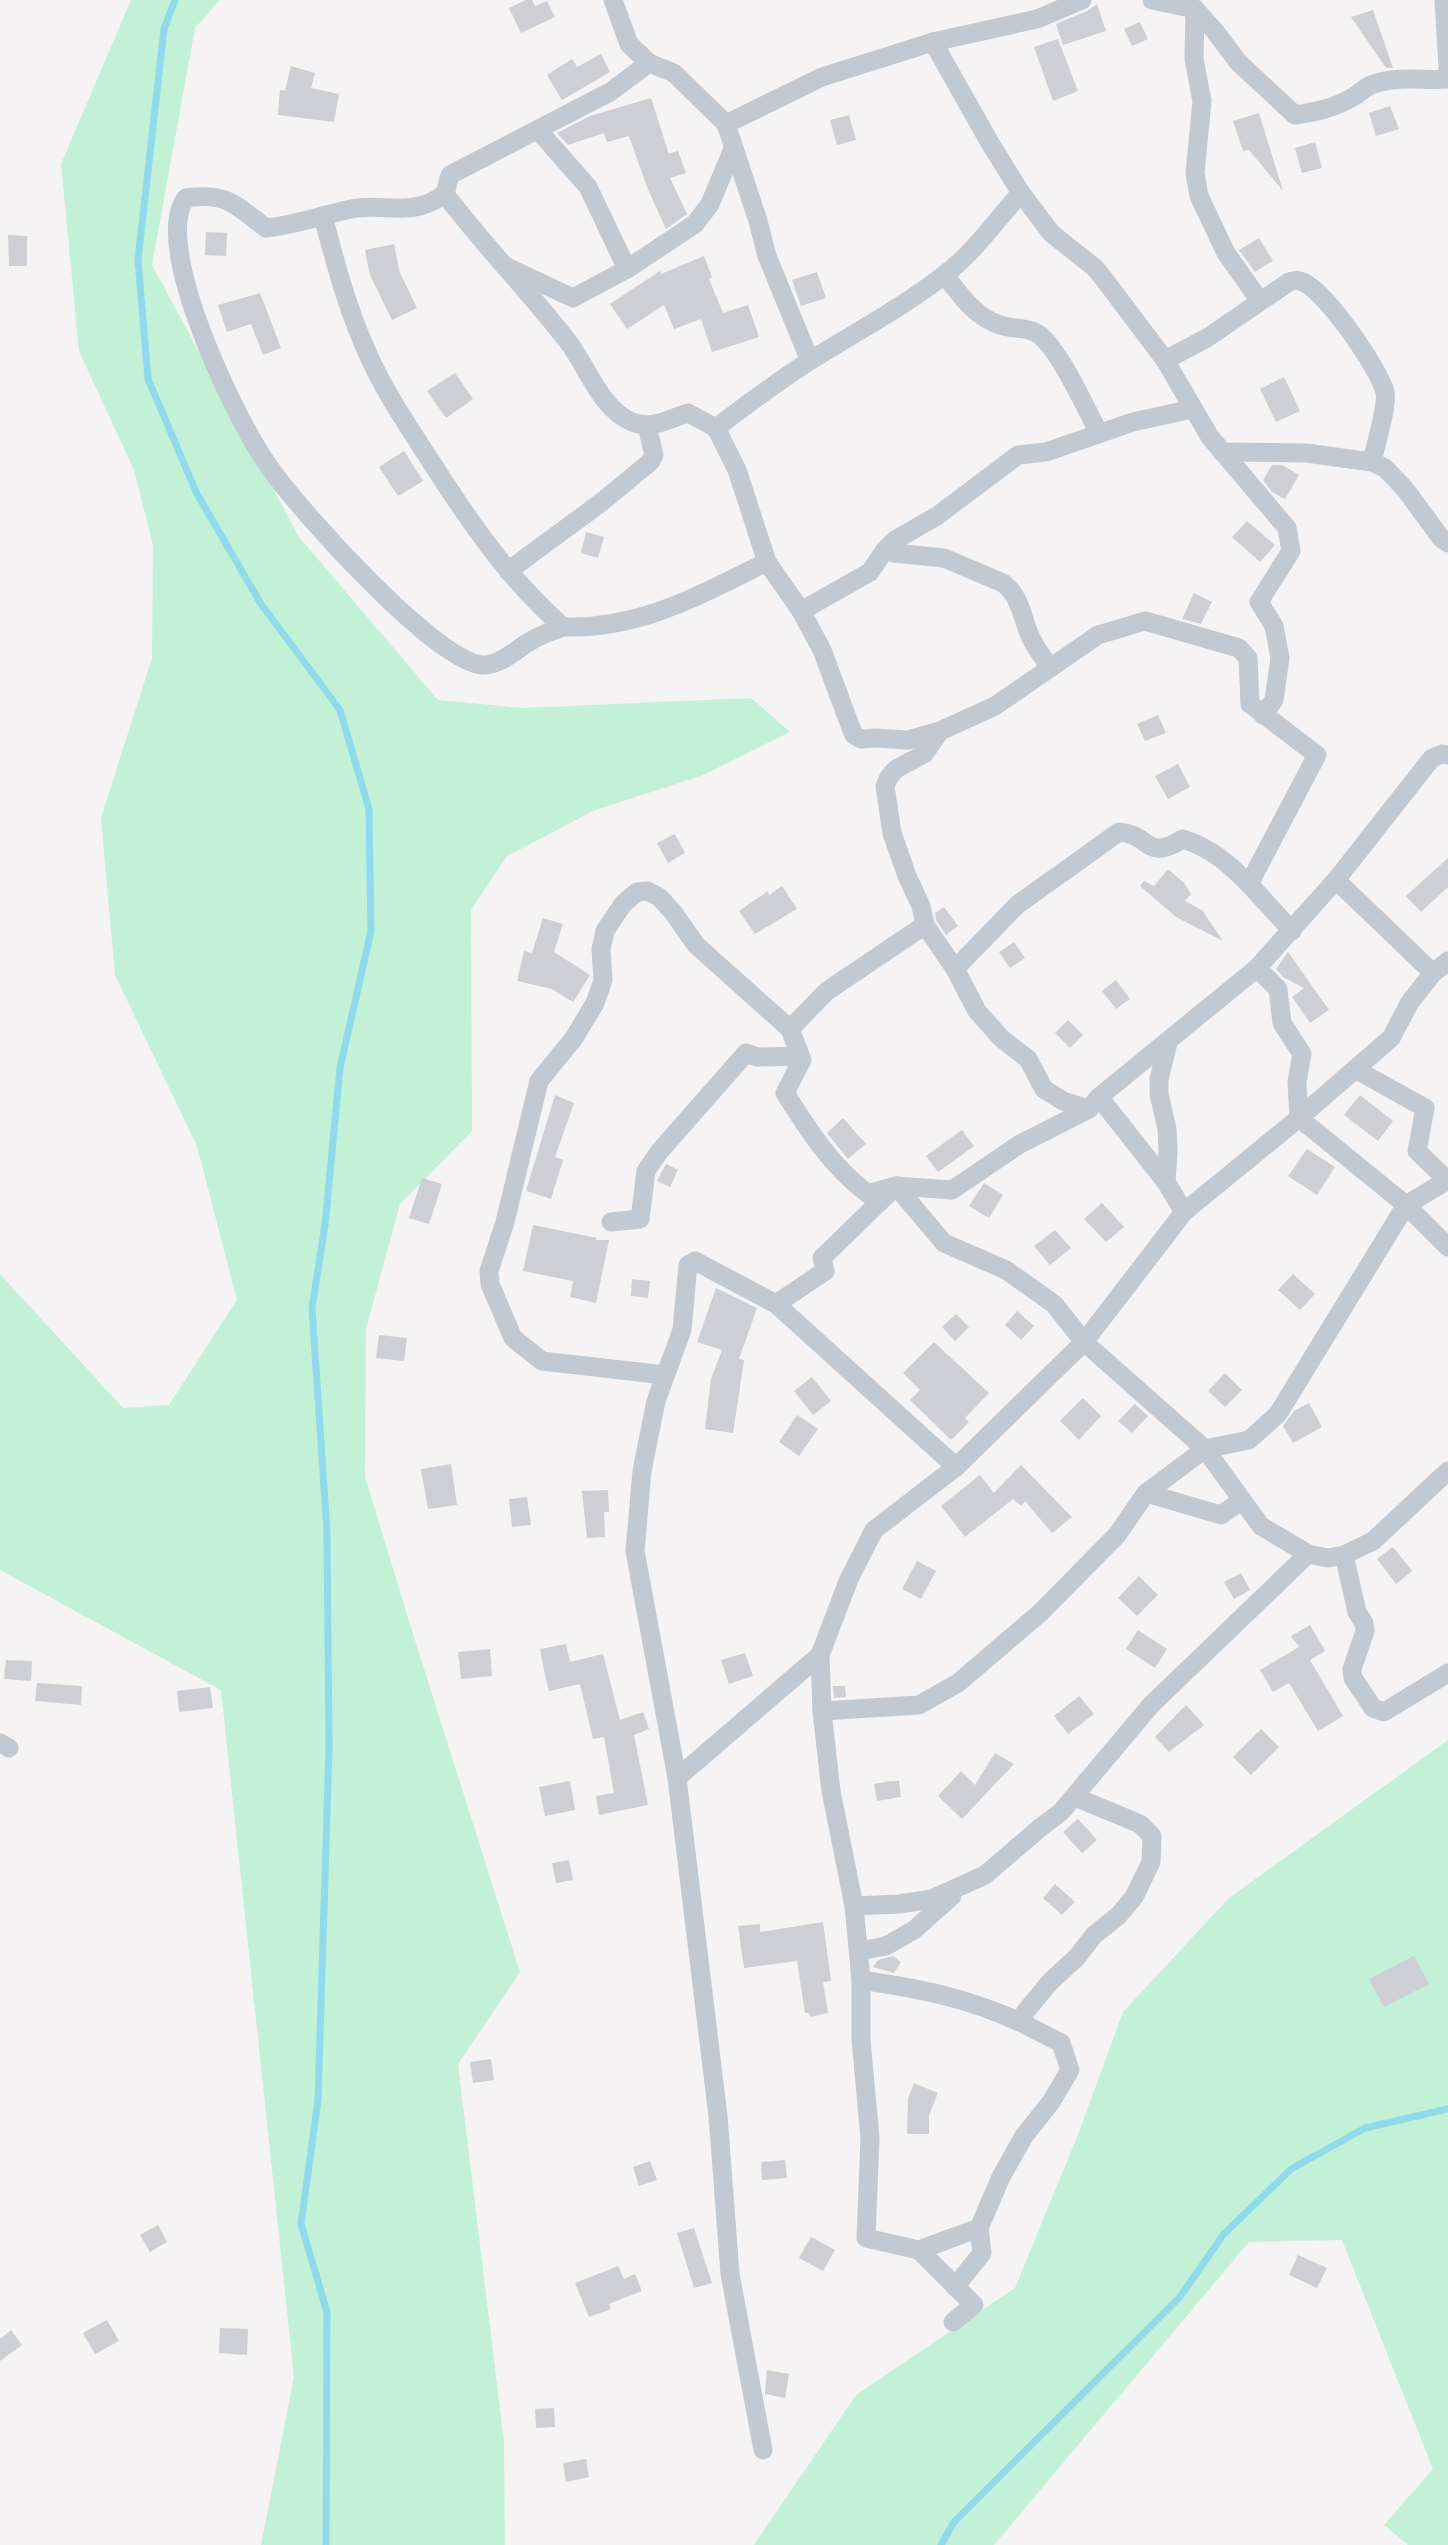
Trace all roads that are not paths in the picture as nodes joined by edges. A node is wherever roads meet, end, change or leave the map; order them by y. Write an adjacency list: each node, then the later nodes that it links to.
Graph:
1 (613, 0): 7 (street)
2 (1082, 0): 6 (street)
3 (1152, 0): 5 (street)
4 (1444, 0): 8 (street)
5 (1195, 9): 9 (street); 19 (street)
6 (933, 42): 10 (street); 13 (street)
7 (649, 62): 10 (street); 11 (street)
8 (1448, 68)
9 (1448, 79)
10 (726, 124): 12 (street)
11 (538, 130): 14 (street); 17 (street)
12 (733, 149): 17 (street); 21 (street)
13 (1021, 193): 18 (street); 20 (street)
14 (445, 194): 15 (street); 16 (street)
15 (323, 216): 31 (street); 33 (street)
16 (501, 264): 17 (street); 23 (street)
17 (627, 269)
18 (945, 275): 21 (street); 25 (street)
19 (1260, 301): 20 (street); 27 (street)
20 (1165, 360): 22 (street)
21 (810, 361): 24 (street)
22 (1192, 409): 25 (street); 26 (street)
23 (647, 426): 24 (street); 31 (street)
24 (716, 428): 30 (street)
25 (1099, 433): 29 (street)
26 (1222, 452): 27 (street); 35 (street)
27 (1372, 462): 28 (street)
28 (1448, 543)
29 (885, 550): 32 (street); 34 (street)
30 (767, 562): 32 (street); 33 (street)
31 (509, 571): 33 (street)
32 (801, 611): 36 (street)
33 (563, 627)
34 (1050, 667): 35 (street); 36 (street)
35 (1263, 715): 39 (street)
36 (940, 731): 40 (street)
37 (1448, 755): 38 (street)
38 (1336, 880): 41 (street); 42 (street)
39 (1249, 884): 41 (street); 44 (street)
40 (926, 925): 44 (street); 45 (street)
41 (1292, 931): 43 (street)
42 (1441, 967): 48 (street)
43 (1257, 968): 46 (street); 50 (street)
44 (955, 969): 49 (street)
45 (790, 1029): 47 (street); 60 (street)
46 (1168, 1043): 49 (street); 52 (street)
47 (800, 1056): 53 (street); 56 (street)
48 (1355, 1069): 50 (street); 51 (street)
49 (1094, 1103): 52 (street); 53 (street)
50 (1299, 1118): 54 (street); 55 (street)
51 (1448, 1180): 54 (street)
52 (1166, 1182): 55 (street)
53 (896, 1186): 58 (street); 59 (street)
54 (1406, 1205): 57 (street); 61 (street)
55 (1184, 1212): 59 (street)
56 (611, 1222)
57 (1448, 1247)
58 (776, 1304): 60 (street); 62 (street)
59 (1084, 1342): 61 (street); 62 (street)
60 (665, 1375): 73 (street)
61 (1205, 1449): 64 (street); 65 (street)
62 (956, 1467): 70 (street)
63 (1448, 1471): 69 (street)
64 (1146, 1493): 66 (street); 72 (street)
65 (1242, 1500): 66 (street); 67 (street)
66 (1221, 1515): 67 (street)
67 (1261, 1526): 68 (street)
68 (1308, 1554): 69 (street); 74 (street)
69 (1344, 1555): 71 (street)
70 (820, 1655): 72 (street); 73 (street)
71 (1448, 1673)
72 (822, 1711): 76 (street)
73 (677, 1778): 84 (street)
74 (1075, 1797): 75 (street); 79 (street)
75 (964, 1886): 76 (street); 77 (street)
76 (854, 1906): 77 (street)
77 (859, 1951): 78 (street)
78 (861, 1980): 79 (street); 81 (street)
79 (1020, 2022): 80 (street)
80 (979, 2228): 81 (street); 82 (street)
81 (919, 2250): 82 (street)
82 (955, 2287): 83 (street)
83 (953, 2322)
84 (763, 2450)

